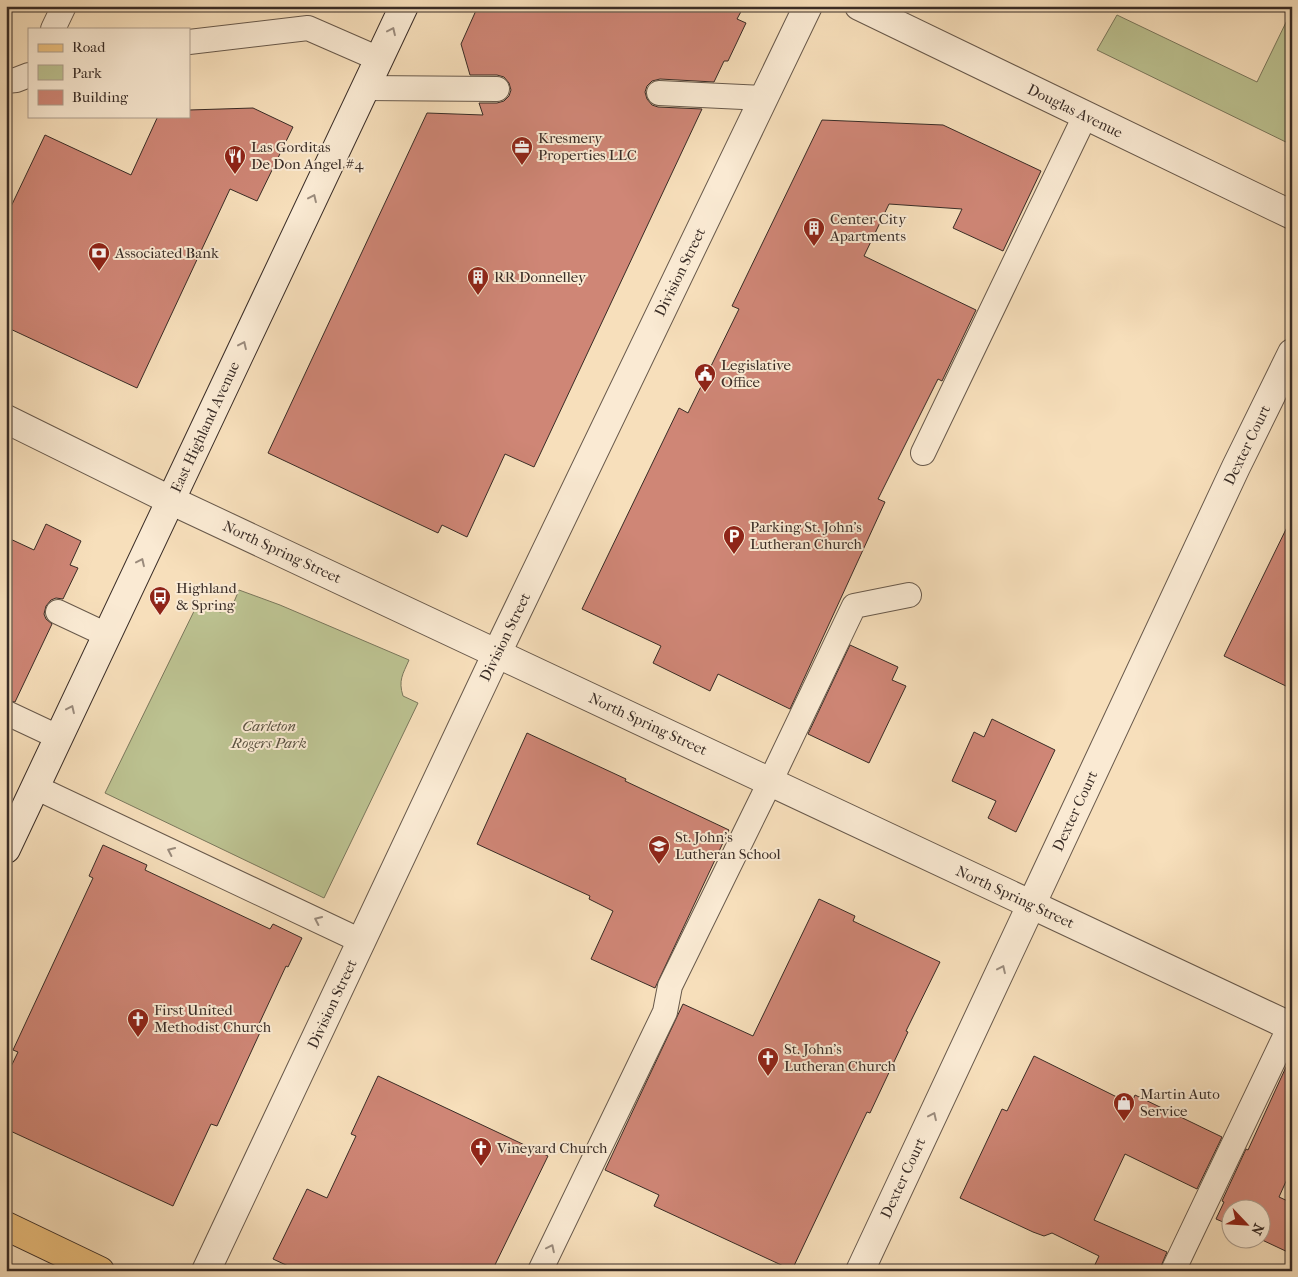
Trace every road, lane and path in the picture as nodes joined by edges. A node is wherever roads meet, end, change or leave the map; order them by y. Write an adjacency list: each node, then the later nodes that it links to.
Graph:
1 (64, 6): 5 (lane)
2 (404, 6): 7 (street, East Highland Avenue, one-way to 2)
3 (808, 6): 13 (street, Division Street)
4 (859, 6): 14 (street, Douglas Avenue)
5 (53, 28)
6 (190, 42): 7 (lane)
7 (379, 59): 10 (street, East Highland Avenue)
8 (28, 75): 9 (lane)
9 (6, 81)
10 (365, 88): 11 (lane); 19 (street, East Highland Avenue, one-way to 10)
11 (497, 89)
12 (659, 93): 13 (lane)
13 (764, 98): 23 (street, Division Street)
14 (1085, 116): 15 (street, Douglas Avenue); 18 (lane)
15 (1292, 215)
16 (1292, 353): 29 (street, Dexter Court)
17 (6, 420): 19 (street, North Spring Street)
18 (923, 453)
19 (170, 500): 22 (street, East Highland Avenue, one-way to 19); 23 (street, North Spring Street)
20 (909, 595): 26 (lane)
21 (58, 612): 22 (lane)
22 (107, 635): 25 (street, East Highland Avenue, one-way to 22)
23 (497, 653): 26 (street, North Spring Street); 30 (street, Division Street)
24 (9, 714): 25 (lane)
25 (58, 737): 27 (street, East Highland Avenue)
26 (770, 782): 29 (street, North Spring Street); 35 (lane, one-way to 26)
27 (35, 787): 28 (street, East Highland Avenue); 30 (lane, one-way to 27)
28 (8, 839)
29 (1031, 905): 31 (street, North Spring Street); 36 (street, Dexter Court, one-way to 29)
30 (362, 942): 34 (street, Division Street)
31 (1291, 1026): 37 (lane)
32 (6, 1226): 33 (main road)
33 (90, 1268)
34 (206, 1271)
35 (540, 1271)
36 (860, 1271)
37 (1173, 1271)

